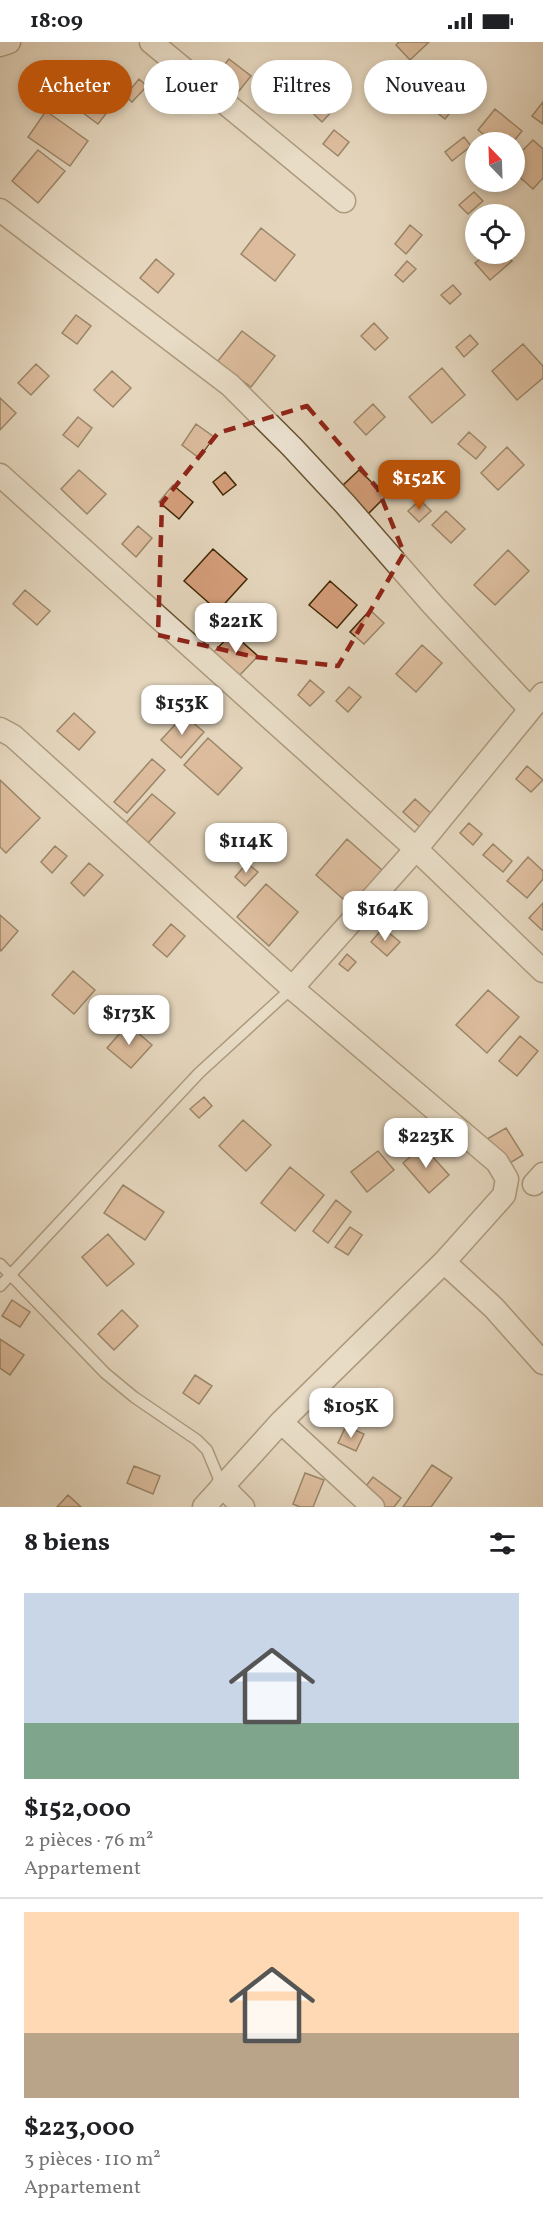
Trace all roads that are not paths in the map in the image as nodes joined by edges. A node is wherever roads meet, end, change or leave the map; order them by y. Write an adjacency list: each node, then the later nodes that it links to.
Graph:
1 (9, 42): 3 (street)
2 (151, 42): 4 (street)
3 (0, 45)
4 (344, 201)
5 (0, 210): 7 (street)
6 (0, 475): 9 (street)
7 (536, 701): 9 (street)
8 (0, 729): 11 (street)
9 (416, 849): 10 (street); 11 (street)
10 (543, 971)
11 (292, 988): 12 (street); 14 (lane)
12 (444, 1262): 16 (street); 17 (street)
13 (0, 1264): 14 (lane)
14 (10, 1275): 15 (lane); 18 (lane)
15 (0, 1286)
16 (543, 1363)
17 (281, 1422): 18 (street); 21 (street)
18 (222, 1486): 19 (street); 20 (street)
19 (204, 1507)
20 (243, 1507)
21 (373, 1507)

